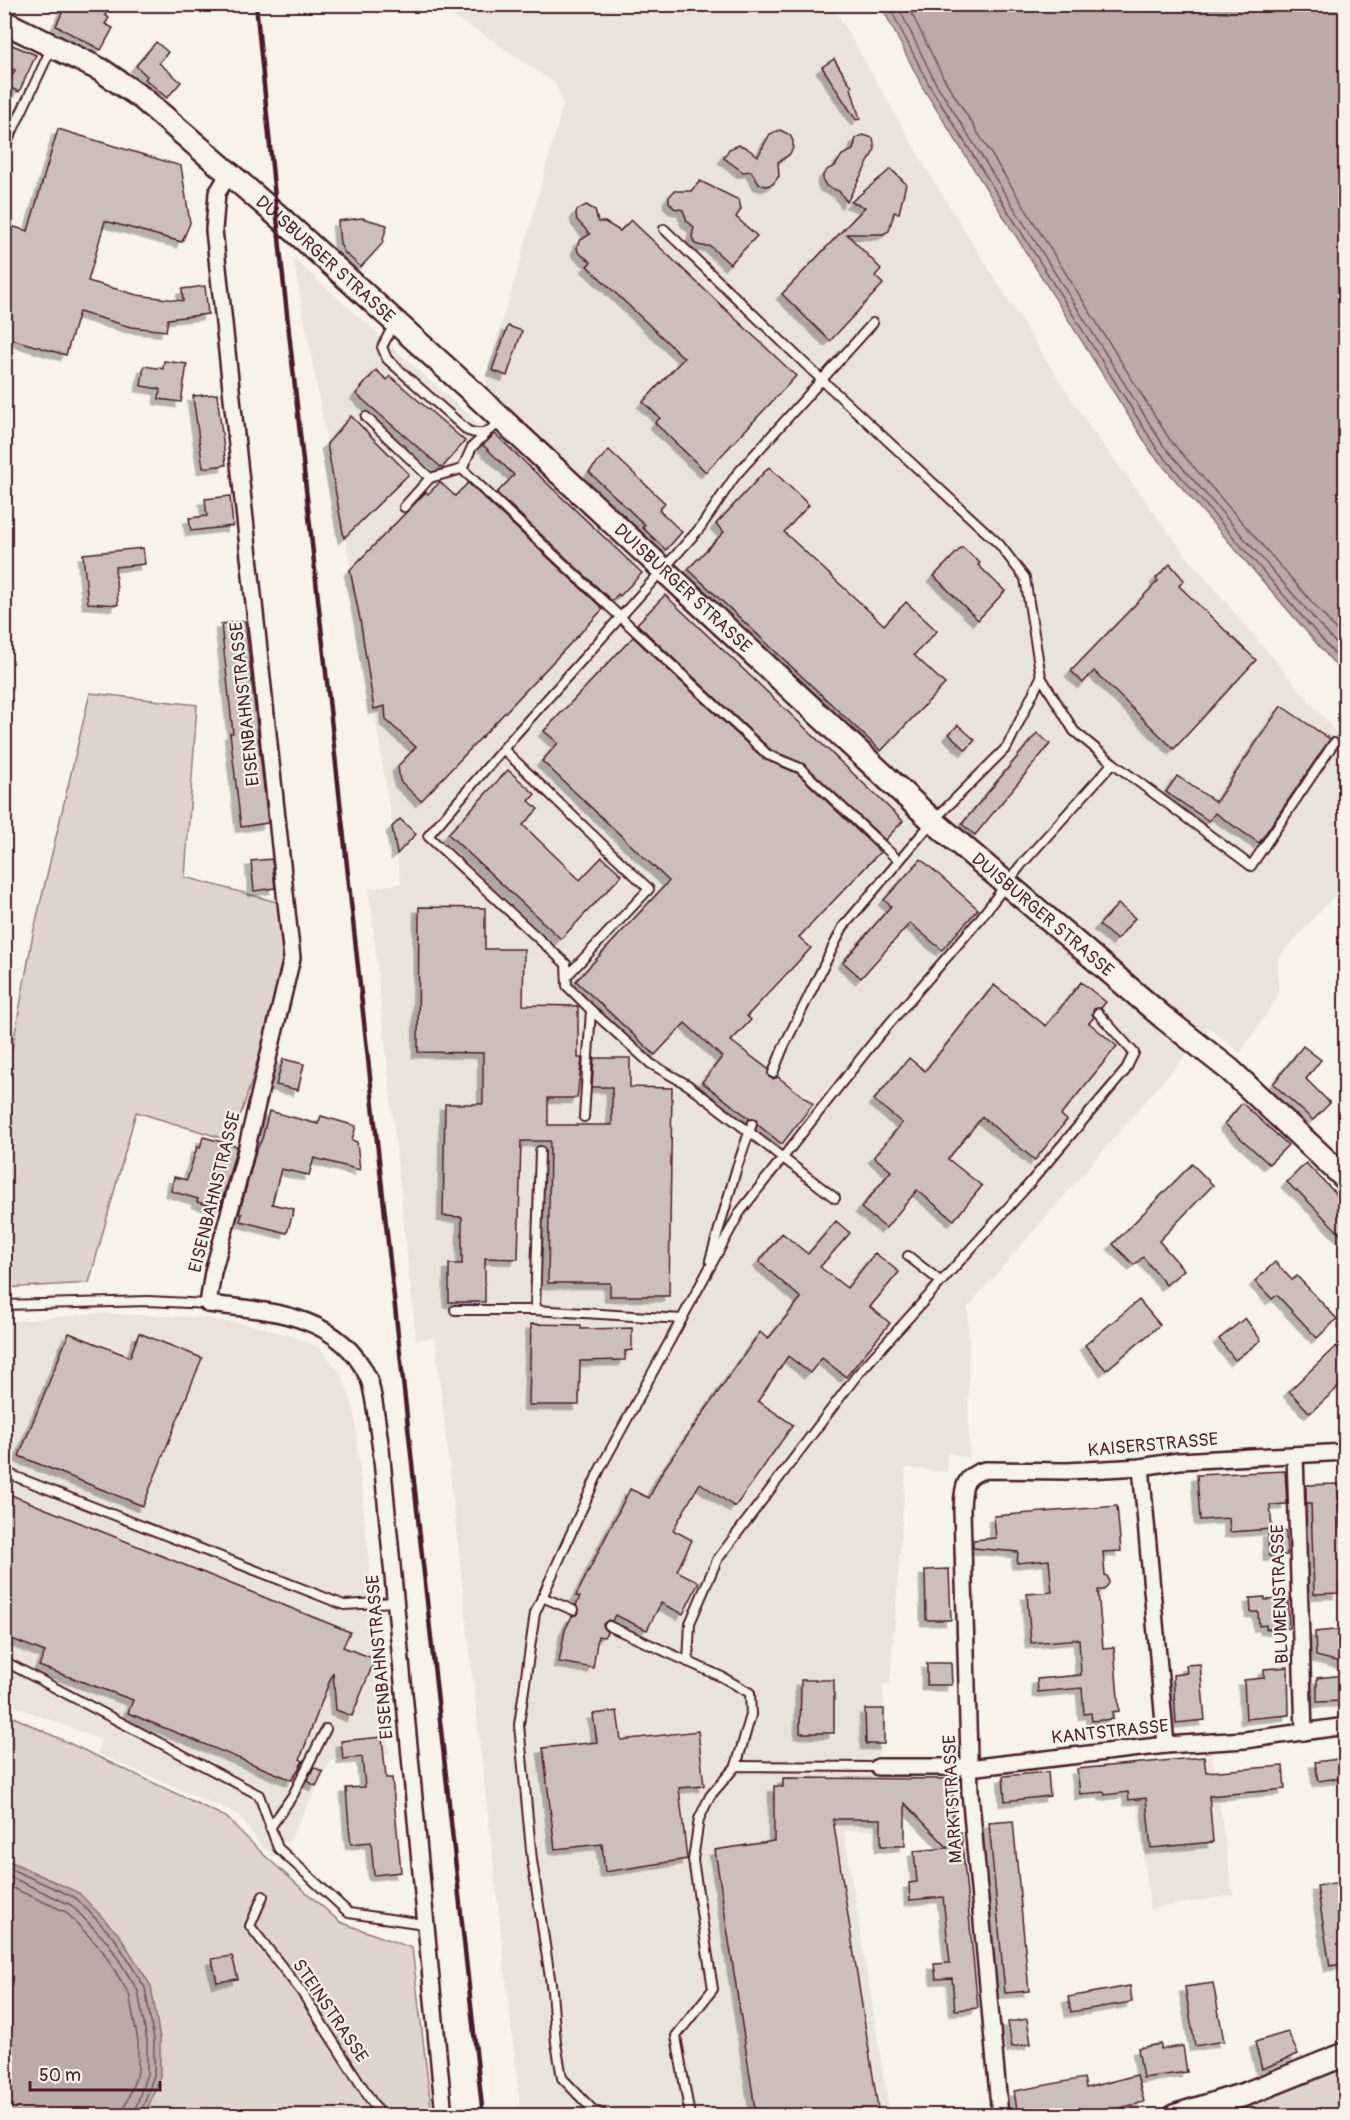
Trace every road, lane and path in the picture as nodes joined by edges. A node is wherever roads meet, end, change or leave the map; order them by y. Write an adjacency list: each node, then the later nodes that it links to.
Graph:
1 (4, 22): 2 (main road, DUISBURGER STRASSE)
2 (52, 44): 3 (lane); 4 (main road, DUISBURGER STRASSE)
3 (4, 149)
4 (229, 174): 6 (main road, DUISBURGER STRASSE); 37 (street, EISENBAHNSTRASSE)
5 (664, 229): 8 (lane)
6 (395, 322): 10 (main road, DUISBURGER STRASSE); 10 (lane)
7 (873, 323): 8 (lane)
8 (822, 380): 14 (lane); 16 (lane)
9 (366, 417): 12 (lane)
10 (495, 426): 11 (lane); 14 (main road, DUISBURGER STRASSE)
11 (462, 469): 12 (lane); 15 (lane)
12 (430, 478): 13 (lane)
13 (404, 507)
14 (663, 568): 15 (lane); 20 (main road, DUISBURGER STRASSE)
15 (620, 617): 18 (lane); 21 (lane)
16 (1041, 677): 19 (lane); 20 (lane)
17 (1334, 743): 19 (lane)
18 (503, 748): 23 (lane); 23 (lane)
19 (1113, 763): 22 (lane)
20 (933, 821): 21 (lane); 22 (main road, DUISBURGER STRASSE)
21 (898, 860): 26 (lane)
22 (1007, 885): 31 (lane); 32 (main road, DUISBURGER STRASSE)
23 (567, 976): 24 (lane)
24 (591, 1010): 27 (lane); 29 (lane)
25 (1098, 1013): 36 (lane)
26 (773, 1073)
27 (584, 1117)
28 (752, 1124): 29 (lane)
29 (749, 1133): 31 (lane); 35 (lane)
30 (540, 1151): 40 (lane)
31 (783, 1158): 33 (lane); 35 (lane)
32 (1346, 1179)
33 (834, 1198)
34 (908, 1256): 36 (lane)
35 (706, 1275): 41 (lane)
36 (940, 1281): 52 (lane)
37 (208, 1304): 38 (lane); 48 (street, EISENBAHNSTRASSE)
38 (4, 1305)
39 (455, 1310): 40 (lane)
40 (535, 1310): 41 (lane)
41 (682, 1318): 47 (lane)
42 (1346, 1452): 43 (street, KAISERSTRASSE)
43 (1295, 1455): 44 (street, KAISERSTRASSE); 55 (street, BLUMENSTRASSE)
44 (1141, 1467): 46 (street, KAISERSTRASSE); 56 (street)
45 (4, 1472): 48 (lane)
46 (967, 1480): 58 (street, MARKTSTRASSE)
47 (542, 1597): 49 (lane); 66 (lane)
48 (395, 1602): 62 (street, EISENBAHNSTRASSE)
49 (573, 1610)
50 (609, 1626): 52 (lane)
51 (4, 1661): 60 (lane)
52 (688, 1662): 57 (lane)
53 (1346, 1726): 55 (street, KANTSTRASSE)
54 (326, 1729): 60 (lane)
55 (1304, 1732): 56 (street, KANTSTRASSE)
56 (1166, 1745): 58 (street, KANTSTRASSE)
57 (736, 1766): 59 (lane); 67 (lane)
58 (970, 1766): 59 (street, KANTSTRASSE); 68 (street, MARKTSTRASSE)
59 (878, 1767)
60 (270, 1828): 62 (lane)
61 (263, 1896): 64 (lane, STEINSTRASSE)
62 (424, 1924): 65 (street, EISENBAHNSTRASSE)
63 (1346, 2054): 69 (main road)
64 (381, 2115)
65 (444, 2115)
66 (606, 2115)
67 (690, 2115)
68 (1000, 2115)
69 (1175, 2115)

